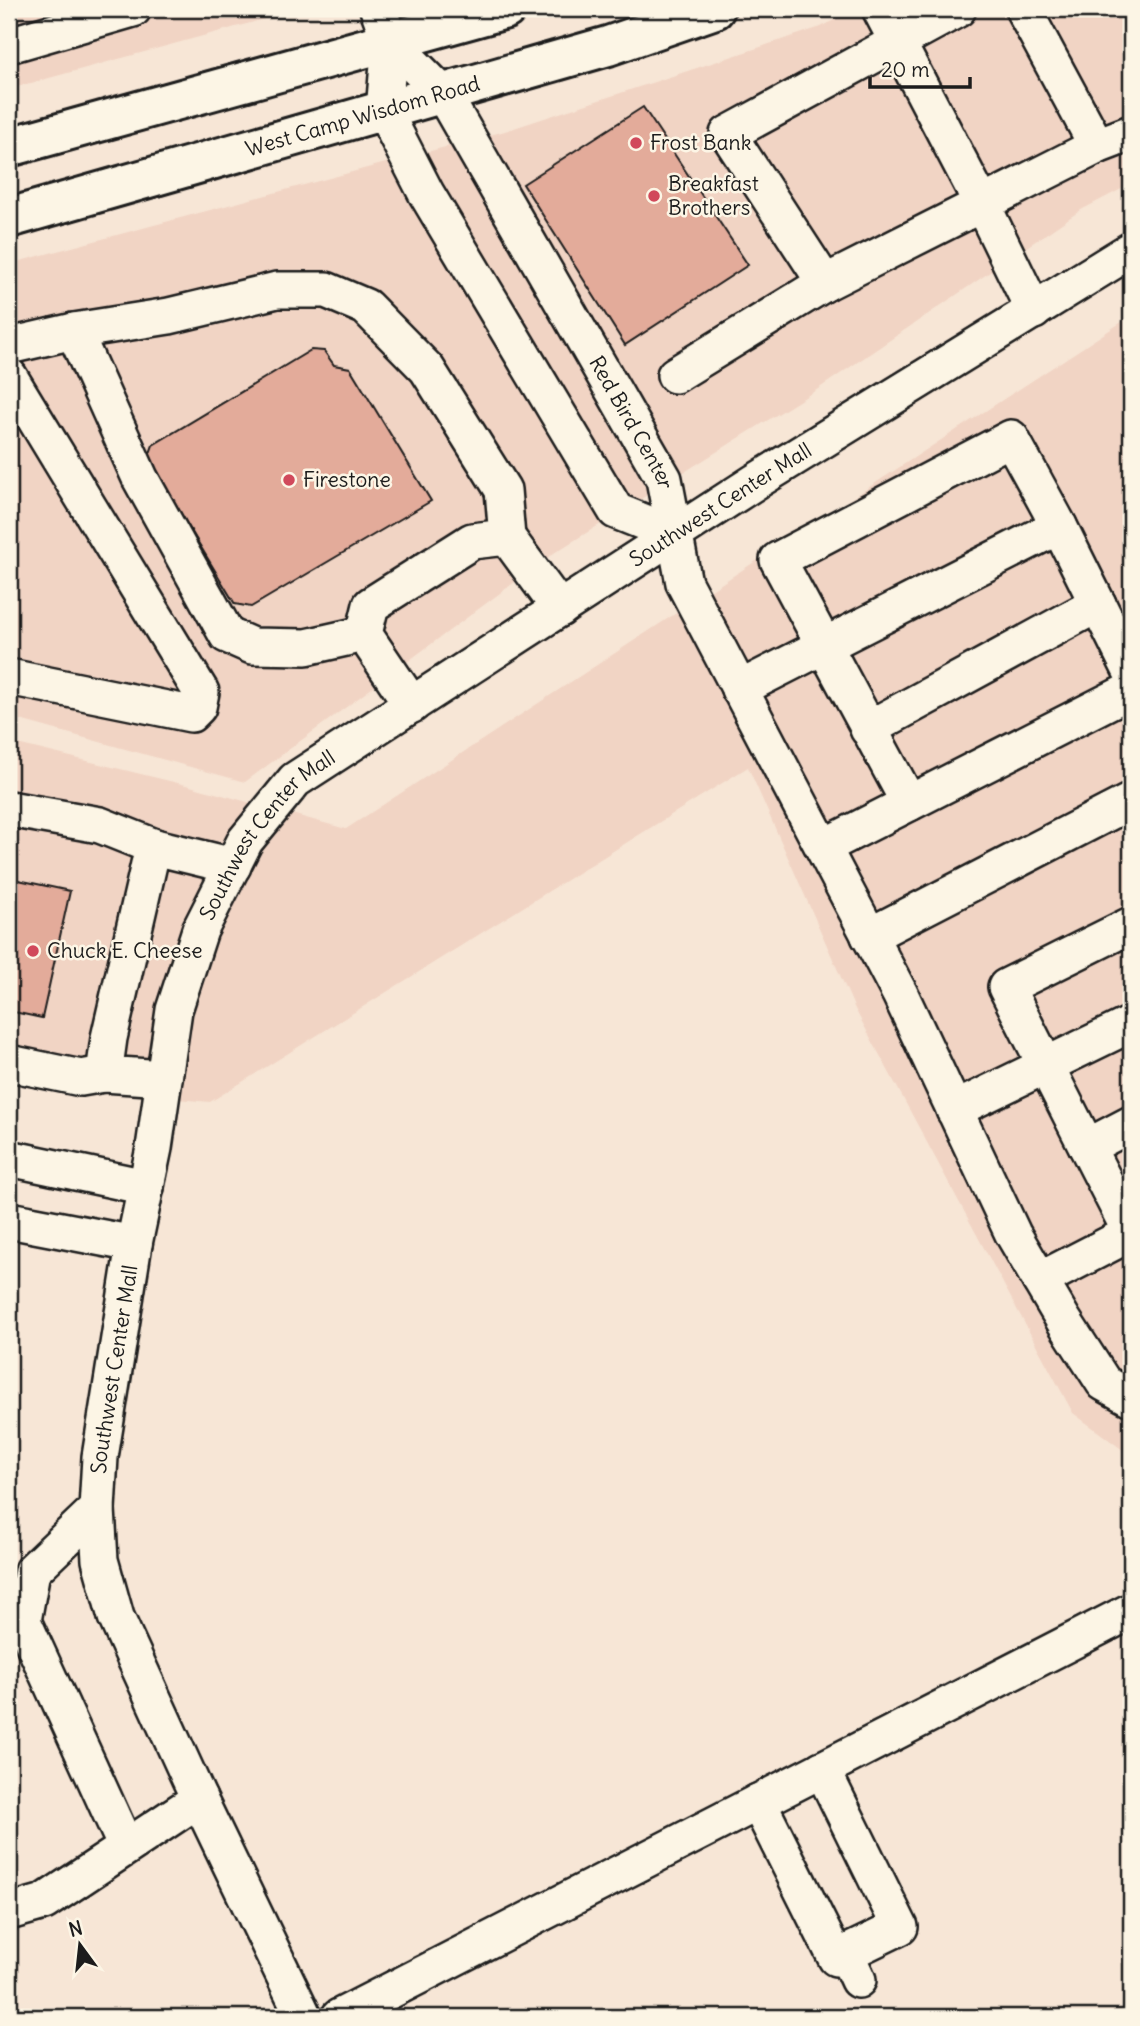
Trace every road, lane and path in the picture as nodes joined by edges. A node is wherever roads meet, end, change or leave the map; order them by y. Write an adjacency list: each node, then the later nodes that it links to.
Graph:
1 (134, 9): 7 (street)
2 (506, 9): 8 (main road)
3 (715, 9): 11 (main road, West Camp Wisdom Road)
4 (880, 9): 9 (street)
5 (958, 9): 9 (street)
6 (1023, 9): 15 (street)
7 (76, 17): 10 (street)
8 (384, 25): 11 (street, Red Bird Center); 12 (street); 14 (main road)
9 (897, 42): 16 (street); 19 (street)
10 (9, 45)
11 (443, 94): 12 (main road, West Camp Wisdom Road); 26 (street, Red Bird Center)
12 (384, 111): 17 (main road, West Camp Wisdom Road); 26 (street, Red Bird Center)
13 (1131, 133): 15 (street)
14 (9, 146)
15 (1097, 146): 16 (street)
16 (982, 205): 19 (street); 20 (street)
17 (9, 218)
18 (1131, 250): 20 (street, Southwest Center Mall)
19 (825, 283): 23 (street)
20 (1034, 311): 26 (street, Southwest Center Mall)
21 (74, 331): 22 (street); 27 (street); 30 (street)
22 (9, 346)
23 (676, 375)
24 (9, 376): 33 (street)
25 (1059, 526): 28 (street); 31 (street); 31 (street)
26 (676, 535): 29 (street, Southwest Center Mall); 34 (street)
27 (506, 537): 29 (street); 30 (street)
28 (1098, 604): 32 (street); 37 (street)
29 (560, 609): 36 (street, Southwest Center Mall)
30 (364, 634): 36 (street)
31 (824, 646): 34 (street); 37 (street)
32 (1131, 671)
33 (9, 677)
34 (740, 689): 42 (street)
35 (1131, 690): 39 (street)
36 (412, 705): 43 (street, Southwest Center Mall)
37 (868, 729): 39 (street)
38 (1131, 801): 45 (street)
39 (909, 803): 42 (street)
40 (9, 809): 41 (street)
41 (155, 847): 43 (street); 49 (street)
42 (823, 847): 45 (street)
43 (233, 866): 50 (street, Southwest Center Mall)
44 (1131, 925): 48 (street)
45 (869, 936): 51 (street)
46 (1131, 1024): 48 (street)
47 (9, 1063): 49 (street)
48 (1046, 1066): 51 (street); 53 (street)
49 (104, 1074): 50 (street)
50 (164, 1078): 55 (street, Southwest Center Mall)
51 (954, 1110): 59 (street)
52 (1131, 1124): 53 (street)
53 (1087, 1147): 57 (street)
54 (9, 1158): 55 (street)
55 (146, 1186): 58 (street, Southwest Center Mall)
56 (9, 1220): 58 (street)
57 (1131, 1233): 59 (street)
58 (134, 1244): 61 (street, Southwest Center Mall)
59 (1040, 1280): 60 (street)
60 (1131, 1398)
61 (97, 1509): 64 (street, Southwest Center Mall); 66 (street)
62 (1131, 1611): 63 (street)
63 (822, 1769): 65 (street); 65 (street)
64 (199, 1799): 66 (street); 68 (street, Southwest Center Mall)
65 (758, 1802): 69 (street)
66 (126, 1847): 67 (street)
67 (9, 1912)
68 (294, 2013)
69 (338, 2017)

